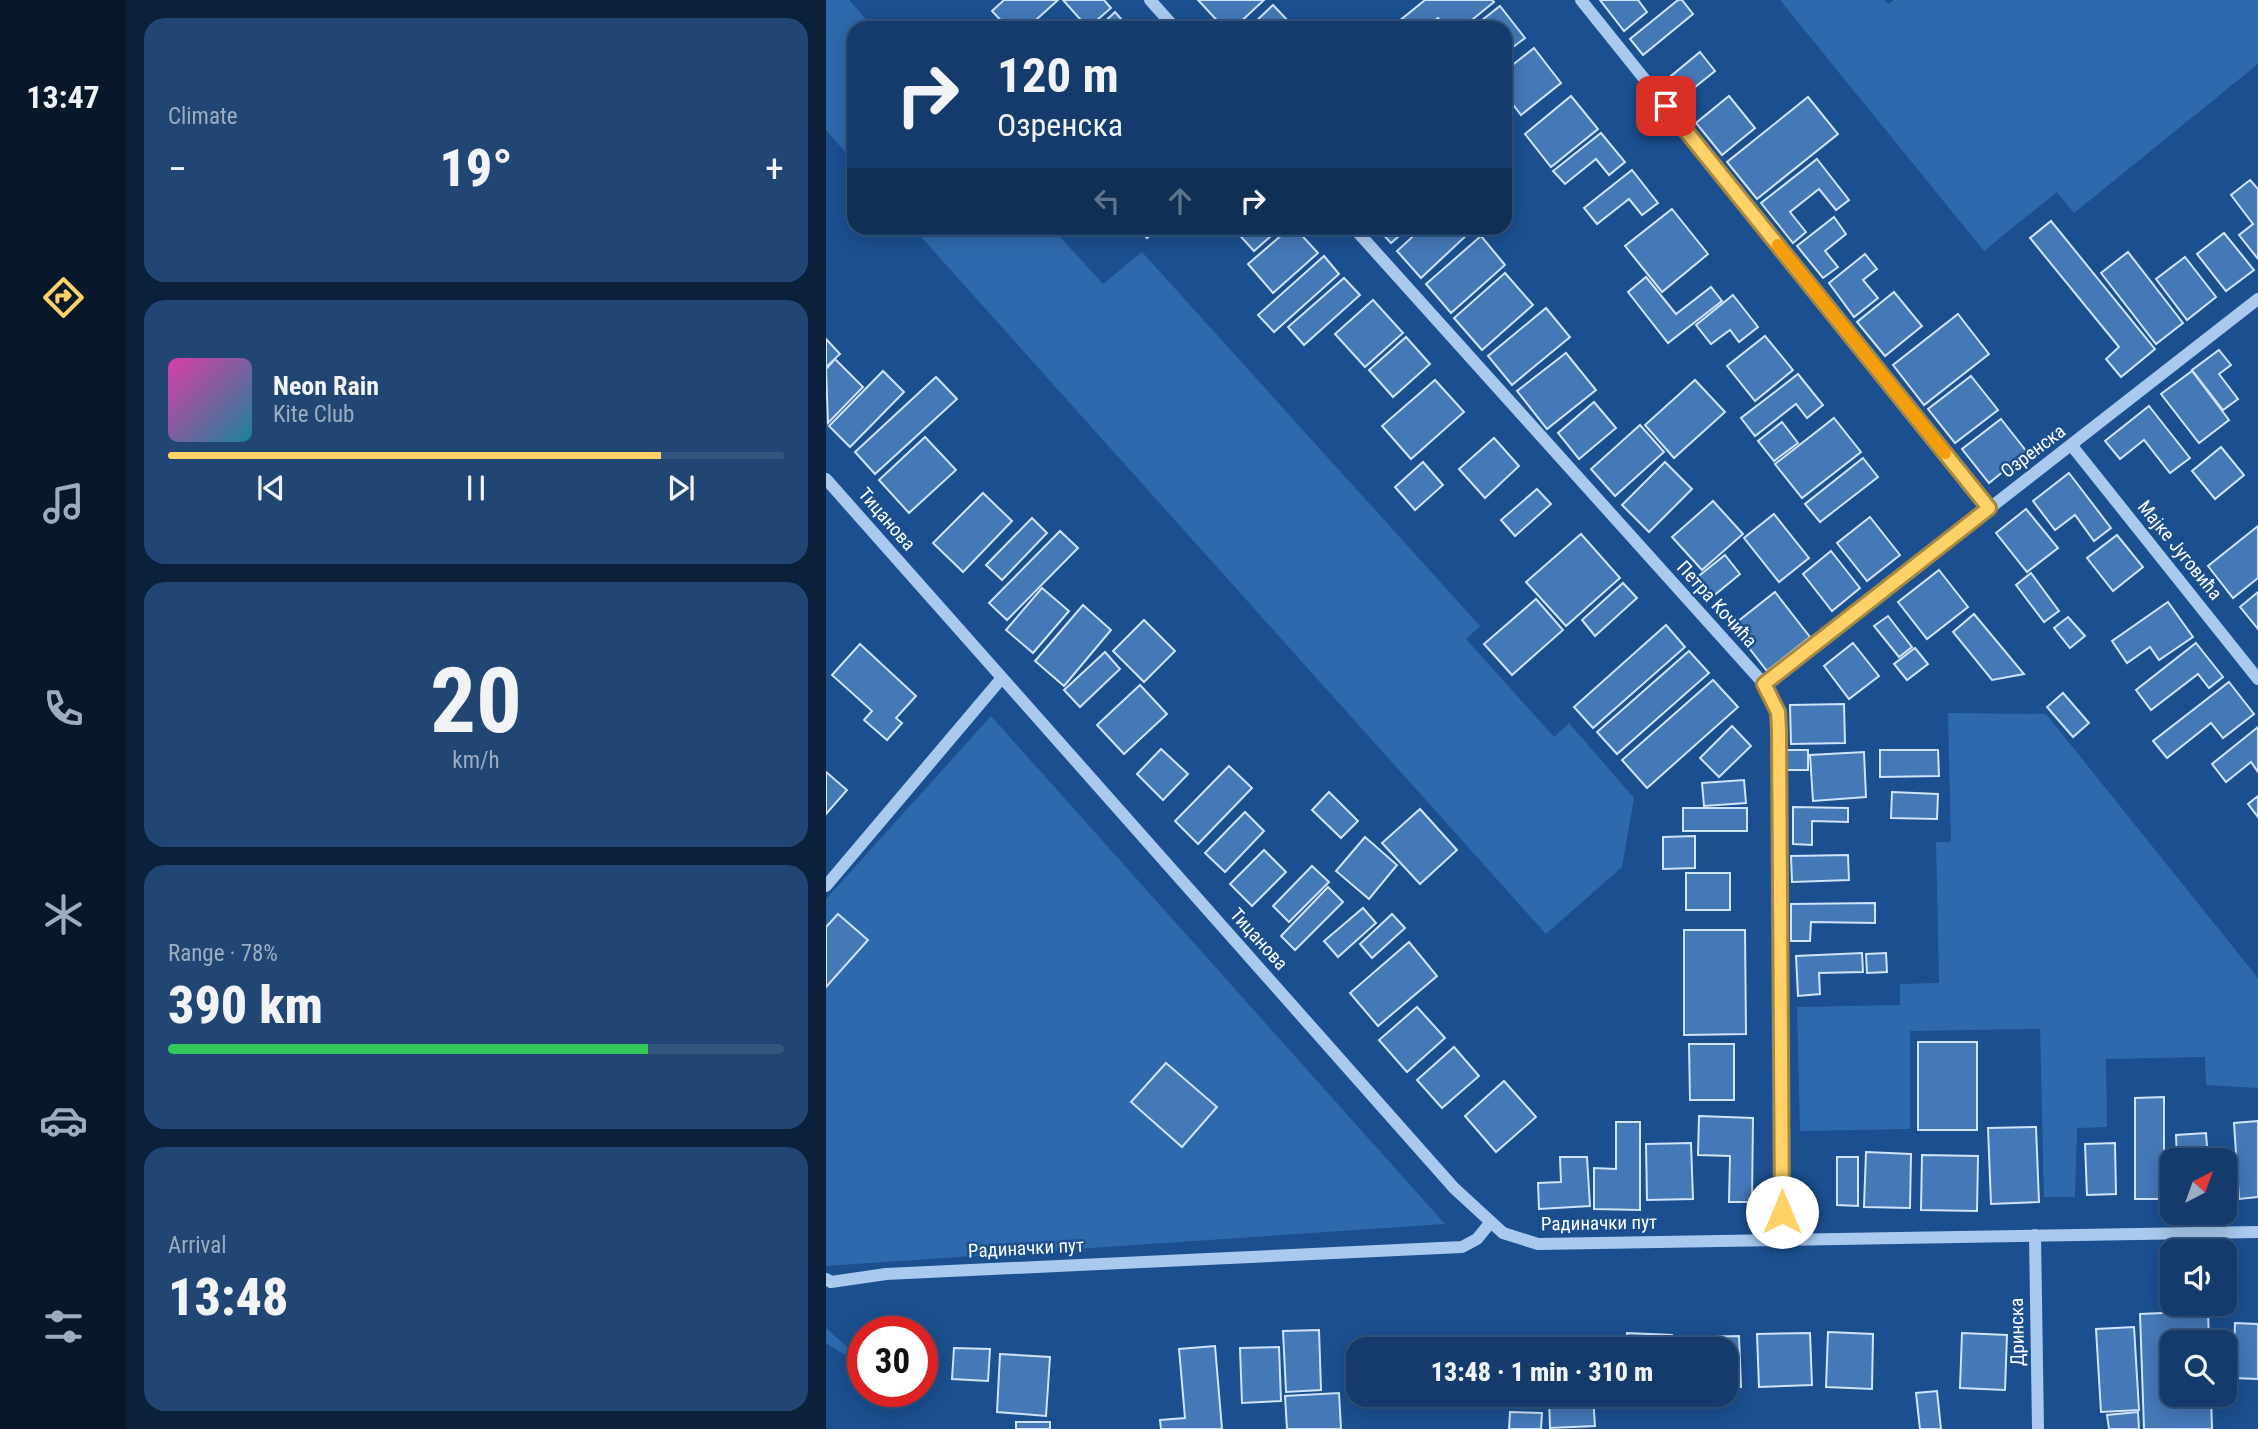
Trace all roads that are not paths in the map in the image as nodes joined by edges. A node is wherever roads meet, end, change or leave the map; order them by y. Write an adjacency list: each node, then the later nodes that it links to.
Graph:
1 (1150, 0): 3 (street)
2 (1581, 0): 8 (street)
3 (1169, 21)
4 (1359, 235): 11 (street, Петра Кочића)
5 (2258, 299): 6 (street, Озренска)
6 (2072, 446): 8 (street, Озренска); 10 (street, Мајке Југовића)
7 (826, 479): 9 (street, Тицанова)
8 (1989, 508): 11 (street, Озренска)
9 (1002, 679): 12 (street); 13 (street, Тицанова)
10 (2258, 679)
11 (1764, 684): 16 (street, Петра Кочића)
12 (826, 886)
13 (1490, 1223): 16 (street, Радиначки пут); 17 (street, Радиначки пут)
14 (2258, 1232): 15 (street, Радиначки пут)
15 (2035, 1235): 16 (street, Радиначки пут); 18 (street, Дринска)
16 (1783, 1238)
17 (829, 1280)
18 (2038, 1429)

